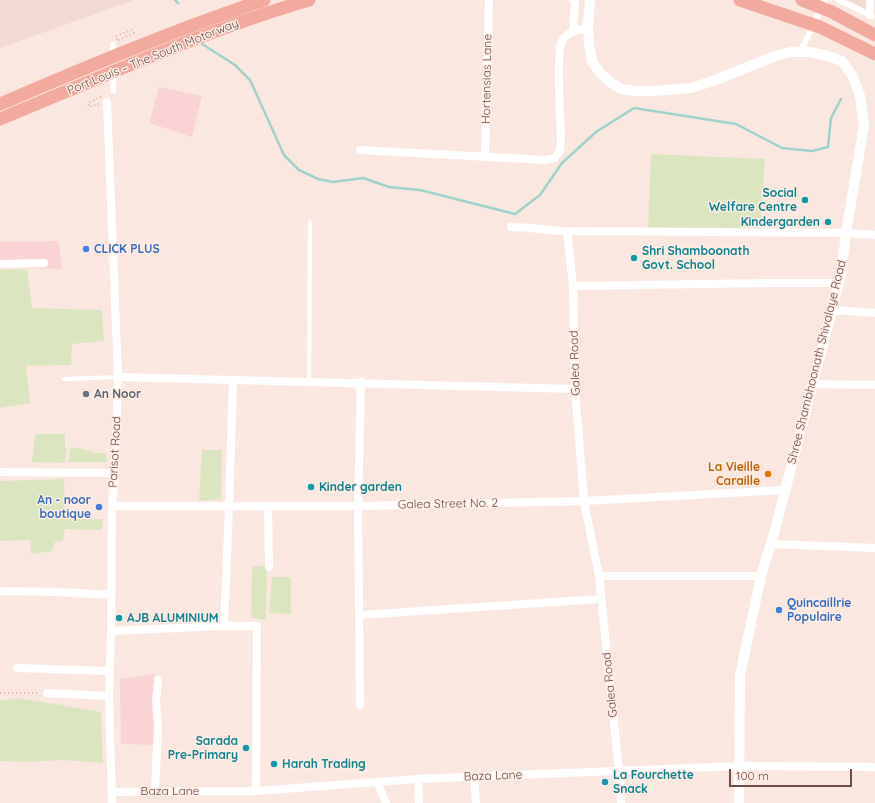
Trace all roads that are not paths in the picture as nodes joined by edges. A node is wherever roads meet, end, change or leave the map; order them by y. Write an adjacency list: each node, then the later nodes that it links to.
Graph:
1 (264, 0): 20 (highway, Port Louis – The South Motorway)
2 (309, 0): 21 (highway, Port Louis – The South Motorway)
3 (489, 0): 23 (street, Hortensias Lane)
4 (573, 0): 12 (street)
5 (590, 0): 11 (street, Shree Shambhoonath Shivalaye Road)
6 (740, 0): 17 (highway)
7 (802, 0): 14 (highway)
8 (839, 0): 10 (street)
9 (870, 0): 10 (street)
10 (870, 15)
11 (588, 27): 12 (street); 16 (street, Shree Shambhoonath Shivalaye Road)
12 (573, 31): 23 (street)
13 (810, 32): 16 (street)
14 (875, 35)
15 (114, 46): 18 (street)
16 (800, 52): 27 (street, Shree Shambhoonath Shivalaye Road)
17 (875, 54)
18 (113, 91)
19 (107, 102): 35 (street, Parisot Road)
20 (0, 104)
21 (0, 119)
22 (360, 150): 23 (street)
23 (485, 157)
24 (310, 222): 38 (lane)
25 (511, 228): 26 (street)
26 (567, 232): 27 (street); 32 (street, Galea Road)
27 (846, 233): 28 (street); 31 (street, Shree Shambhoonath Shivalaye Road)
28 (875, 235)
29 (44, 263): 30 (street)
30 (0, 264)
31 (839, 283): 32 (street); 33 (street, Shree Shambhoonath Shivalaye Road)
32 (573, 286): 42 (street, Galea Road)
33 (832, 310): 34 (street); 40 (street, Shree Shambhoonath Shivalaye Road)
34 (875, 314)
35 (118, 377): 36 (lane); 37 (street); 44 (street, Parisot Road)
36 (64, 379)
37 (233, 380): 38 (street); 49 (street)
38 (309, 381): 39 (street)
39 (361, 382): 42 (street); 48 (street)
40 (812, 384): 41 (street); 45 (street, Shree Shambhoonath Shivalaye Road)
41 (875, 385)
42 (575, 388): 46 (street, Galea Road)
43 (0, 472): 44 (street)
44 (115, 473): 47 (street, Parisot Road)
45 (785, 490): 46 (street, Galea Street No. 2); 51 (street, Shree Shambhoonath Shivalaye Road)
46 (584, 501): 48 (street, Galea Street No. 2); 54 (street, Galea Road)
47 (112, 506): 49 (street, Galea Street No. 2); 57 (street, Parisot Road)
48 (358, 506): 50 (street, Galea Street No. 2); 59 (street)
49 (229, 507): 50 (street, Galea Street No. 2); 60 (street)
50 (268, 507): 53 (street)
51 (771, 544): 52 (street); 55 (street, Shree Shambhoonath Shivalaye Road)
52 (875, 548)
53 (269, 567)
54 (599, 576): 55 (street); 58 (street, Galea Road)
55 (761, 576): 68 (street, Shree Shambhoonath Shivalaye Road)
56 (0, 592): 57 (street)
57 (110, 594): 61 (street, Parisot Road)
58 (601, 599): 59 (street); 70 (street, Galea Road)
59 (360, 615): 67 (street)
60 (224, 626): 61 (street); 75 (street)
61 (111, 631): 63 (street, Parisot Road)
62 (17, 668): 63 (street)
63 (110, 671): 66 (street, Parisot Road)
64 (158, 680): 74 (street)
65 (47, 693): 66 (street)
66 (109, 696): 76 (street, Parisot Road)
67 (360, 705)
68 (739, 766): 69 (street, Baza Lane); 70 (street, Baza Lane); 82 (street, Shree Shambhoonath Shivalaye Road)
69 (875, 767)
70 (619, 771): 71 (street, Baza Lane); 81 (street, Galea Road)
71 (474, 777): 72 (street, Baza Lane); 80 (street)
72 (417, 779): 73 (street, Baza Lane); 79 (street)
73 (377, 782): 75 (street, Baza Lane); 78 (street)
74 (155, 791): 75 (street, Baza Lane); 76 (street, Baza Lane)
75 (256, 791)
76 (112, 792): 77 (street, Parisot Road)
77 (112, 803)
78 (386, 803)
79 (419, 803)
80 (476, 803)
81 (621, 803)
82 (739, 803)

